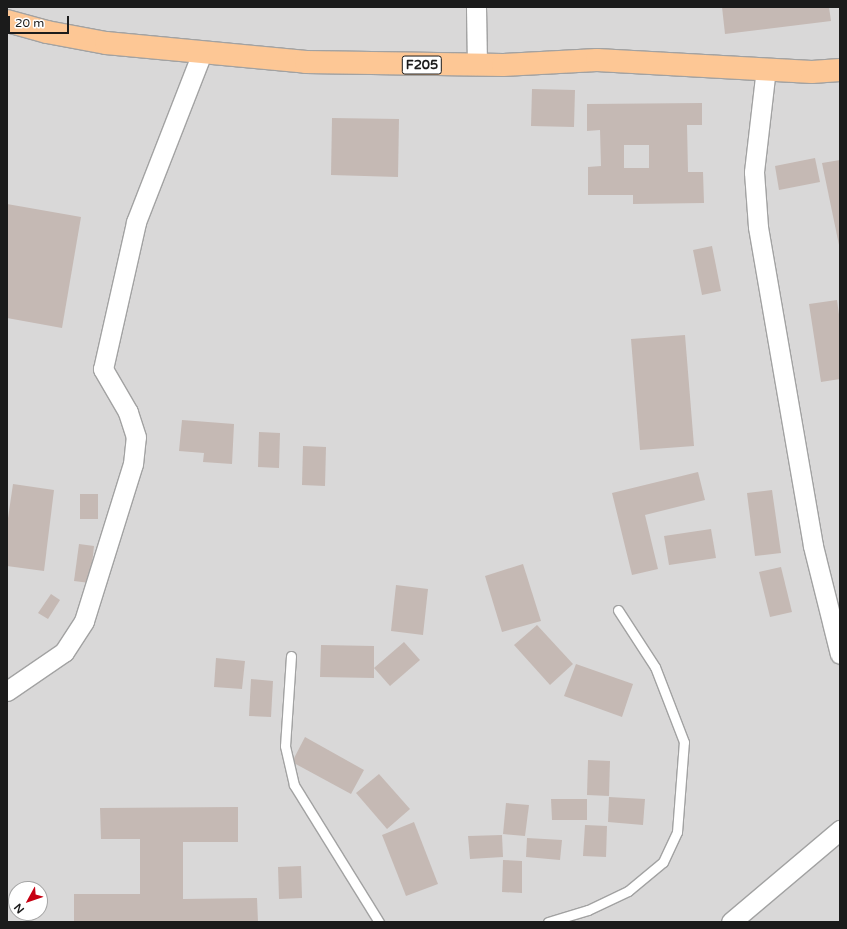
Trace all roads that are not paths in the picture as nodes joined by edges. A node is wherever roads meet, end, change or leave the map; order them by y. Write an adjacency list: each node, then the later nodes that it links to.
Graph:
1 (476, 7): 4 (street)
2 (7, 21): 3 (main road, F205)
3 (202, 53): 4 (main road, F205); 10 (street)
4 (477, 65): 5 (main road, F205)
5 (766, 68): 6 (main road, F205); 8 (street)
6 (840, 70)
7 (618, 610): 13 (lane)
8 (840, 654)
9 (291, 656): 12 (lane)
10 (7, 691)
11 (839, 837): 14 (street)
12 (379, 922)
13 (548, 922)
14 (731, 922)

